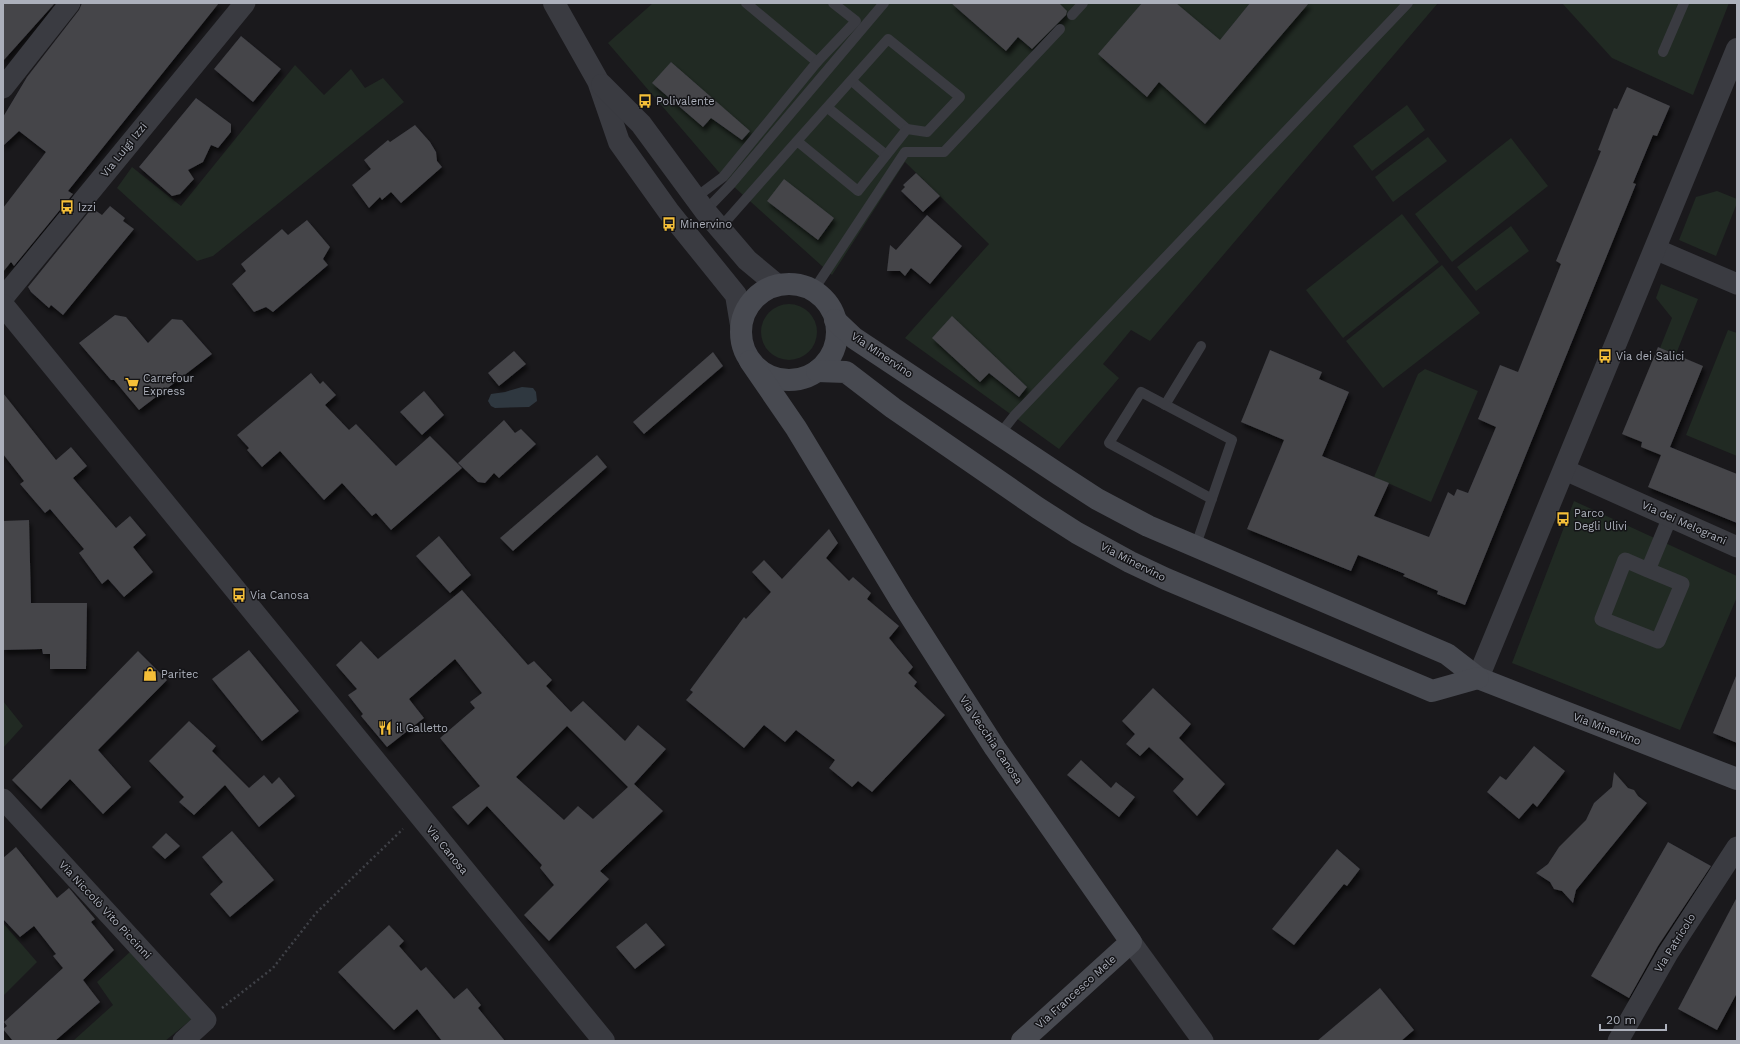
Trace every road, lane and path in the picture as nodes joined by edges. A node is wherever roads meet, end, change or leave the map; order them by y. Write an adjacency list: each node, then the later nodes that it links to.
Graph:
1 (70, 3): 17 (street)
2 (245, 3): 28 (street, Via Luigi Izzi)
3 (554, 3): 15 (street)
4 (746, 3): 14 (lane)
5 (833, 3): 14 (lane)
6 (884, 3): 22 (lane)
7 (1083, 3): 10 (lane)
8 (1408, 3): 37 (lane)
9 (1684, 3): 13 (lane)
10 (1072, 15)
11 (1060, 28): 27 (lane)
12 (1737, 49): 24 (street)
13 (1663, 52)
14 (817, 62): 22 (lane)
15 (598, 81): 22 (street); 31 (street)
16 (852, 81): 18 (lane); 19 (lane); 19 (lane)
17 (3, 88)
18 (828, 108): 20 (lane); 21 (lane)
19 (907, 129): 21 (lane)
20 (797, 140): 21 (lane); 23 (lane)
21 (886, 155)
22 (700, 205): 23 (street)
23 (720, 228): 26 (street)
24 (1655, 249): 25 (street); 38 (street)
25 (1737, 284)
26 (777, 285): 27 (main road); 31 (main road)
27 (813, 291): 30 (main road)
28 (3, 298)
29 (3, 305): 47 (street, Via Canosa)
30 (835, 320): 34 (main road); 37 (main road, Via Minervino)
31 (741, 325): 33 (main road)
32 (1201, 346): 35 (lane)
33 (750, 361): 34 (main road); 36 (main road, Via Vecchia Canosa)
34 (809, 375): 36 (main road, Via Vecchia Canosa); 44 (main road, Via Minervino)
35 (1165, 405): 39 (lane); 39 (lane)
36 (796, 428): 49 (main road, Via Vecchia Canosa)
37 (1000, 434): 41 (main road, Via Minervino)
38 (1565, 470): 40 (street, Via dei Melograni); 44 (street)
39 (1212, 499): 41 (lane)
40 (1670, 517): 42 (street, Via dei Melograni); 43 (street)
41 (1196, 545): 44 (main road, Via Minervino)
42 (1737, 547)
43 (1648, 570): 43 (street)
44 (1478, 678): 45 (main road, Via Minervino)
45 (1737, 779)
46 (3, 799): 50 (street, Via Niccolò Vito Piccinni)
47 (418, 814): 50 (path); 52 (street, Via Canosa)
48 (1737, 847): 55 (street, Via Patricolo)
49 (1131, 942): 53 (main road, Via Francesco Mele); 54 (street, Via Vecchia Canosa)
50 (206, 1020): 51 (street)
51 (183, 1041)
52 (604, 1041)
53 (1022, 1041)
54 (1203, 1041)
55 (1618, 1041)

